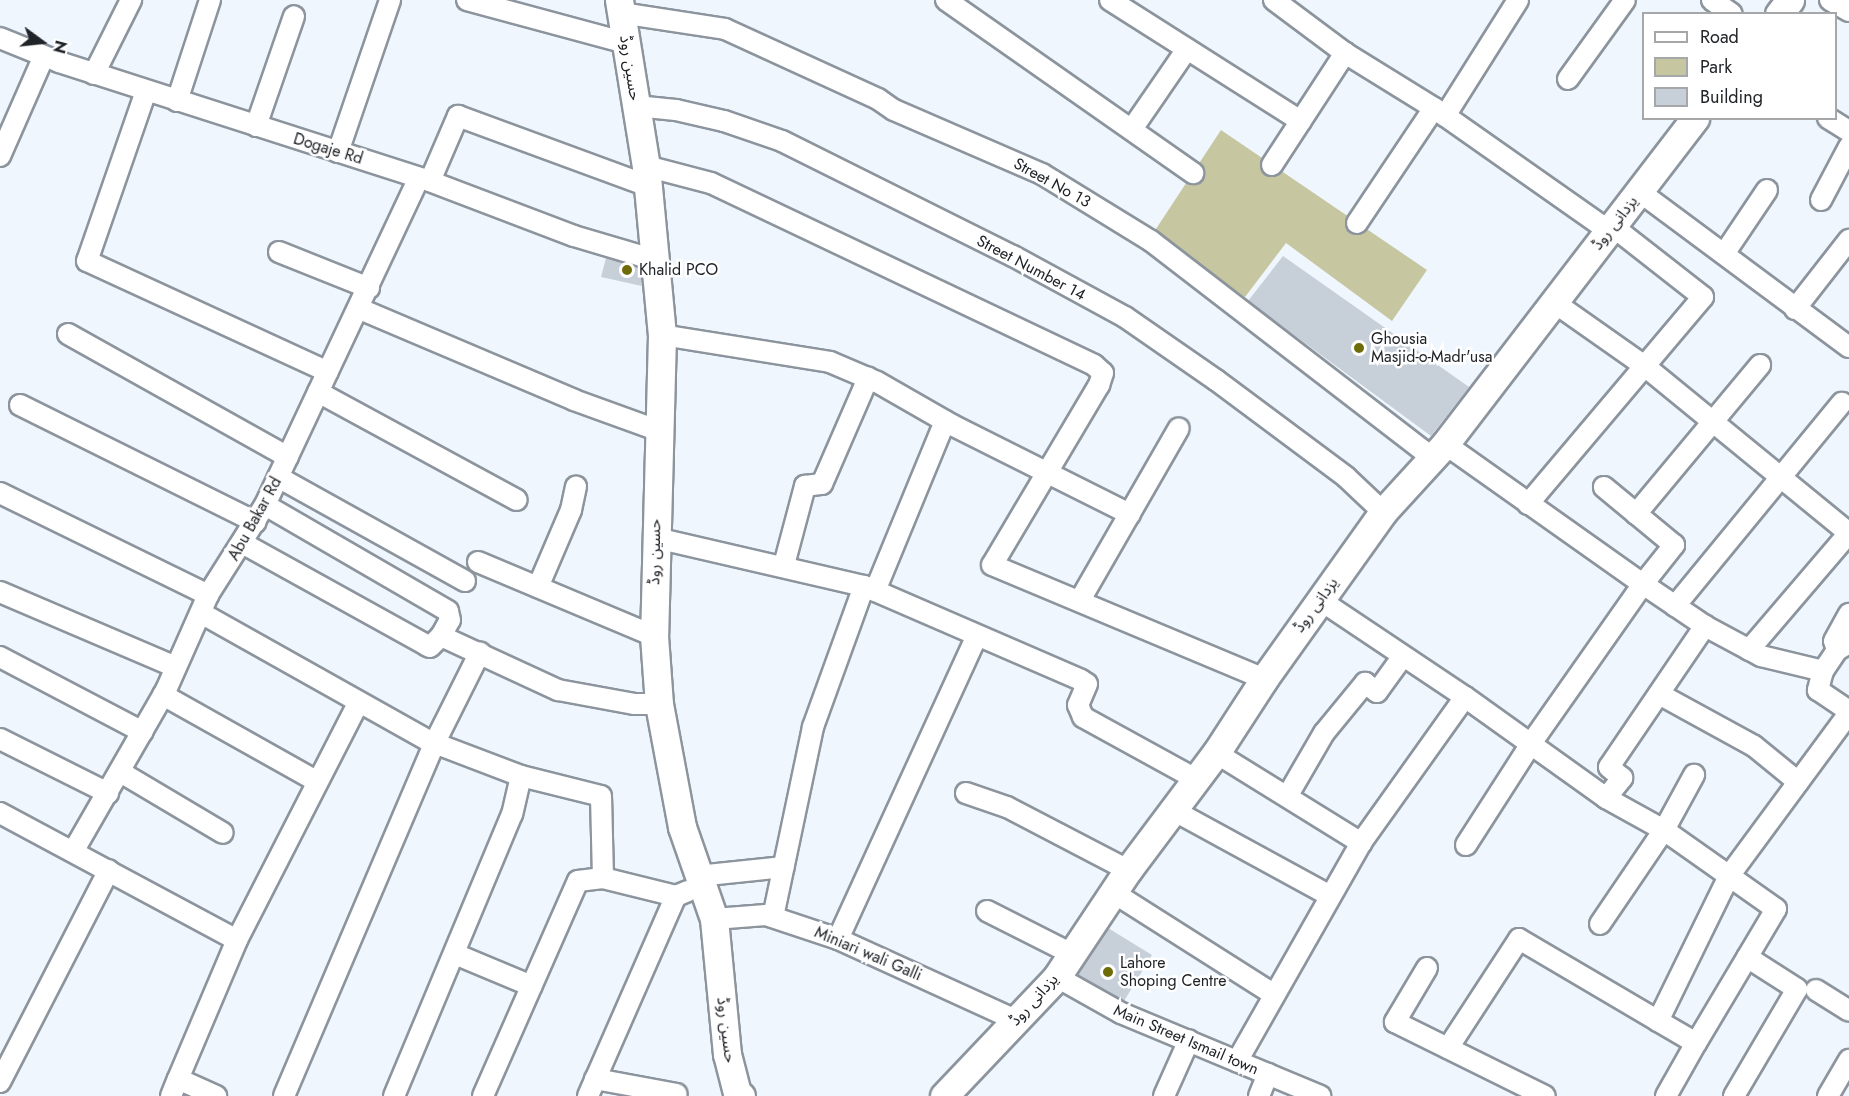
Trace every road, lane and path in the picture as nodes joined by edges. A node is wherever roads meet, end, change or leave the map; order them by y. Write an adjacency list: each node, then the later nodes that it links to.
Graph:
1 (131, 0): 23 (street)
2 (210, 0): 26 (street)
3 (390, 0): 36 (street)
4 (467, 0): 19 (street)
5 (946, 0): 33 (street)
6 (1110, 0): 20 (street)
7 (1274, 0): 21 (street)
8 (1518, 0): 28 (street)
9 (1625, 0): 24 (street)
10 (1712, 0): 15 (street)
11 (1790, 0): 16 (street)
12 (1830, 0): 14 (street)
13 (620, 7): 19 (street, حسین روڈ); 69 (street, Street No 13)
14 (1849, 11)
15 (1729, 12)
16 (1781, 12)
17 (294, 16): 32 (street)
18 (0, 38): 22 (street, Dogaje Rd)
19 (626, 43): 27 (street, حسین روڈ)
20 (1187, 49): 31 (street); 33 (street)
21 (1346, 53): 28 (street); 31 (street)
22 (44, 56): 23 (street, Dogaje Rd); 37 (street)
23 (94, 74): 25 (street, Dogaje Rd)
24 (1568, 79)
25 (146, 91): 26 (street, Dogaje Rd); 60 (street)
26 (177, 101): 32 (street, Dogaje Rd)
27 (636, 106): 40 (street, حسین روڈ); 79 (street, Street Number 14)
28 (1439, 112): 45 (street); 46 (street)
29 (1694, 120): 43 (street, یزدانی روڈ)
30 (1831, 120): 34 (street)
31 (1301, 121): 38 (street)
32 (256, 126): 36 (street, Dogaje Rd)
33 (1132, 129): 39 (street)
34 (1849, 131)
35 (1849, 147): 44 (street)
36 (338, 152): 41 (street, Dogaje Rd)
37 (0, 156)
38 (1272, 165)
39 (1193, 173)
40 (647, 176): 41 (street, Abu Bakar Rd); 50 (street, حسین روڈ); 71 (street)
41 (424, 179): 50 (street, Dogaje Rd); 51 (street, Abu Bakar Rd)
42 (1767, 190): 49 (street)
43 (1640, 192): 46 (street, یزدانی روڈ); 49 (street)
44 (1821, 200)
45 (1357, 223)
46 (1611, 229): 52 (street, یزدانی روڈ); 59 (street)
47 (1849, 240): 54 (street)
48 (279, 252): 51 (street)
49 (1724, 254): 54 (street)
50 (655, 260): 56 (street, حسین روڈ)
51 (369, 288): 53 (street, Abu Bakar Rd)
52 (1555, 303): 59 (street); 69 (street, یزدانی روڈ)
53 (360, 309): 60 (street, Abu Bakar Rd); 68 (street)
54 (1795, 309): 57 (street)
55 (68, 334): 70 (street)
56 (662, 335): 61 (street); 68 (street, حسین روڈ)
57 (1849, 347)
58 (1760, 365): 66 (street)
59 (1646, 367): 66 (street); 78 (street)
60 (328, 372): 62 (street, Abu Bakar Rd)
61 (868, 378): 65 (street); 87 (street)
62 (318, 392): 70 (street, Abu Bakar Rd); 77 (street)
63 (1842, 403): 73 (street)
64 (20, 405): 80 (street)
65 (945, 421): 71 (street); 91 (street)
66 (1711, 421): 73 (street); 82 (street)
67 (1179, 429): 81 (street)
68 (657, 430): 84 (street, حسین روڈ)
69 (1438, 450): 78 (street, Street No 13); 79 (street, یزدانی روڈ)
70 (288, 457): 72 (street, Abu Bakar Rd)
71 (1046, 473): 81 (street); 93 (street)
72 (278, 477): 80 (street, Abu Bakar Rd); 88 (street)
73 (1781, 478): 83 (street); 96 (street)
74 (576, 487): 90 (street)
75 (1604, 488): 82 (street)
76 (0, 493): 95 (street)
77 (517, 500)
78 (1528, 504): 89 (street, Street No 13)
79 (1383, 512): 94 (street, یزدانی روڈ)
80 (260, 514): 85 (street, Abu Bakar Rd); 99 (street)
81 (1130, 514): 93 (street)
82 (1635, 514): 89 (street)
83 (1849, 533): 103 (street)
84 (656, 538): 87 (street); 100 (street, حسین روڈ)
85 (244, 544): 95 (street, Abu Bakar Rd); 99 (street)
86 (478, 562): 90 (street)
87 (784, 565): 91 (street)
88 (465, 581)
89 (1643, 584): 96 (street, Street No 13); 119 (street)
90 (538, 587): 100 (street)
91 (869, 588): 101 (street); 138 (street)
92 (0, 592): 107 (street)
93 (1080, 600): 109 (street)
94 (1320, 600): 105 (street); 109 (street, یزدانی روڈ)
95 (204, 604): 107 (street, Abu Bakar Rd); 113 (street)
96 (1675, 606): 98 (street, Street No 13)
97 (1849, 614): 102 (street)
98 (1705, 626): 103 (street, Street No 13); 110 (street)
99 (441, 636): 104 (street)
100 (654, 636): 114 (street, حسین روڈ)
101 (977, 636): 124 (street); 151 (street)
102 (1843, 647): 108 (street)
103 (1749, 650): 108 (street, Street No 13)
104 (480, 652): 114 (street); 118 (street)
105 (1403, 656): 112 (street); 129 (street)
106 (0, 657): 116 (street)
107 (176, 667): 111 (street, Abu Bakar Rd)
108 (1823, 671): 115 (street)
109 (1264, 679): 120 (street, یزدانی روڈ)
110 (1659, 694): 126 (street); 130 (street)
111 (163, 695): 116 (street, Abu Bakar Rd); 125 (street)
112 (1465, 697): 119 (street); 135 (street)
113 (359, 702): 118 (street); 125 (street)
114 (659, 704): 143 (street, حسین روڈ)
115 (1849, 712): 126 (street)
116 (143, 732): 121 (street, Abu Bakar Rd)
117 (0, 739): 127 (street)
118 (436, 740): 123 (street); 178 (street)
119 (1532, 742): 130 (street); 136 (street)
120 (1216, 753): 124 (street, یزدانی روڈ); 129 (street)
121 (122, 773): 127 (street, Abu Bakar Rd); 134 (street)
122 (1694, 775): 133 (street)
123 (521, 776): 142 (street); 153 (street)
124 (1194, 778): 131 (street, یزدانی روڈ)
125 (316, 781): 152 (street)
126 (1798, 782): 141 (street)
127 (108, 793): 137 (street, Abu Bakar Rd)
128 (966, 793): 140 (street)
129 (1288, 795): 135 (street)
130 (1606, 798): 133 (street)
131 (1171, 809): 140 (street, یزدانی روڈ); 146 (street)
132 (0, 813): 137 (street)
133 (1664, 830): 141 (street); 150 (street)
134 (223, 833)
135 (1361, 843): 146 (street)
136 (1466, 845)
137 (74, 850): 139 (street)
138 (784, 867): 143 (street); 148 (street)
139 (109, 870): 152 (street); 170 (street)
140 (1128, 870): 144 (street, یزدانی روڈ)
141 (1729, 876): 155 (street); 163 (street)
142 (603, 878): 145 (street); 158 (street)
143 (700, 880): 145 (street); 149 (street, حسین روڈ)
144 (1114, 893): 154 (street, یزدانی روڈ); 160 (street)
145 (676, 896): 171 (street)
146 (1329, 896): 160 (street)
147 (987, 911): 154 (street)
148 (773, 917): 149 (street, Miniari wali Galli); 151 (street, Miniari wali Galli)
149 (714, 919): 176 (street, حسین روڈ)
150 (1600, 924)
151 (838, 939): 162 (street, Miniari wali Galli)
152 (237, 940): 172 (street)
153 (454, 954): 158 (street); 179 (street)
154 (1072, 954): 157 (street, یزدانی روڈ)
155 (1747, 957): 165 (street); 186 (street)
156 (1427, 968): 166 (street)
157 (1056, 977): 162 (street, یزدانی روڈ); 164 (street, Main Street Ismail town)
158 (531, 987): 180 (street)
159 (1816, 990): 161 (street)
160 (1273, 994): 168 (street)
161 (1849, 1011)
162 (1016, 1020): 174 (street, یزدانی روڈ)
163 (1658, 1021): 165 (street); 166 (street)
164 (1189, 1040): 168 (street, Main Street Ismail town); 181 (street)
165 (1696, 1043): 185 (street)
166 (1448, 1048): 173 (street)
167 (1849, 1060): 187 (street)
168 (1237, 1061): 169 (street, Main Street Ismail town)
169 (1268, 1074): 182 (street); 183 (street, Main Street Ismail town)
170 (0, 1082)
171 (592, 1087): 175 (street)
172 (175, 1088): 177 (street)
173 (1508, 1088): 184 (street)
174 (950, 1094)
175 (679, 1095)
176 (736, 1095)
177 (216, 1096)
178 (284, 1096)
179 (394, 1096)
180 (483, 1096)
181 (1164, 1096)
182 (1259, 1096)
183 (1320, 1096)
184 (1545, 1096)
185 (1666, 1096)
186 (1734, 1096)
187 (1828, 1096)

